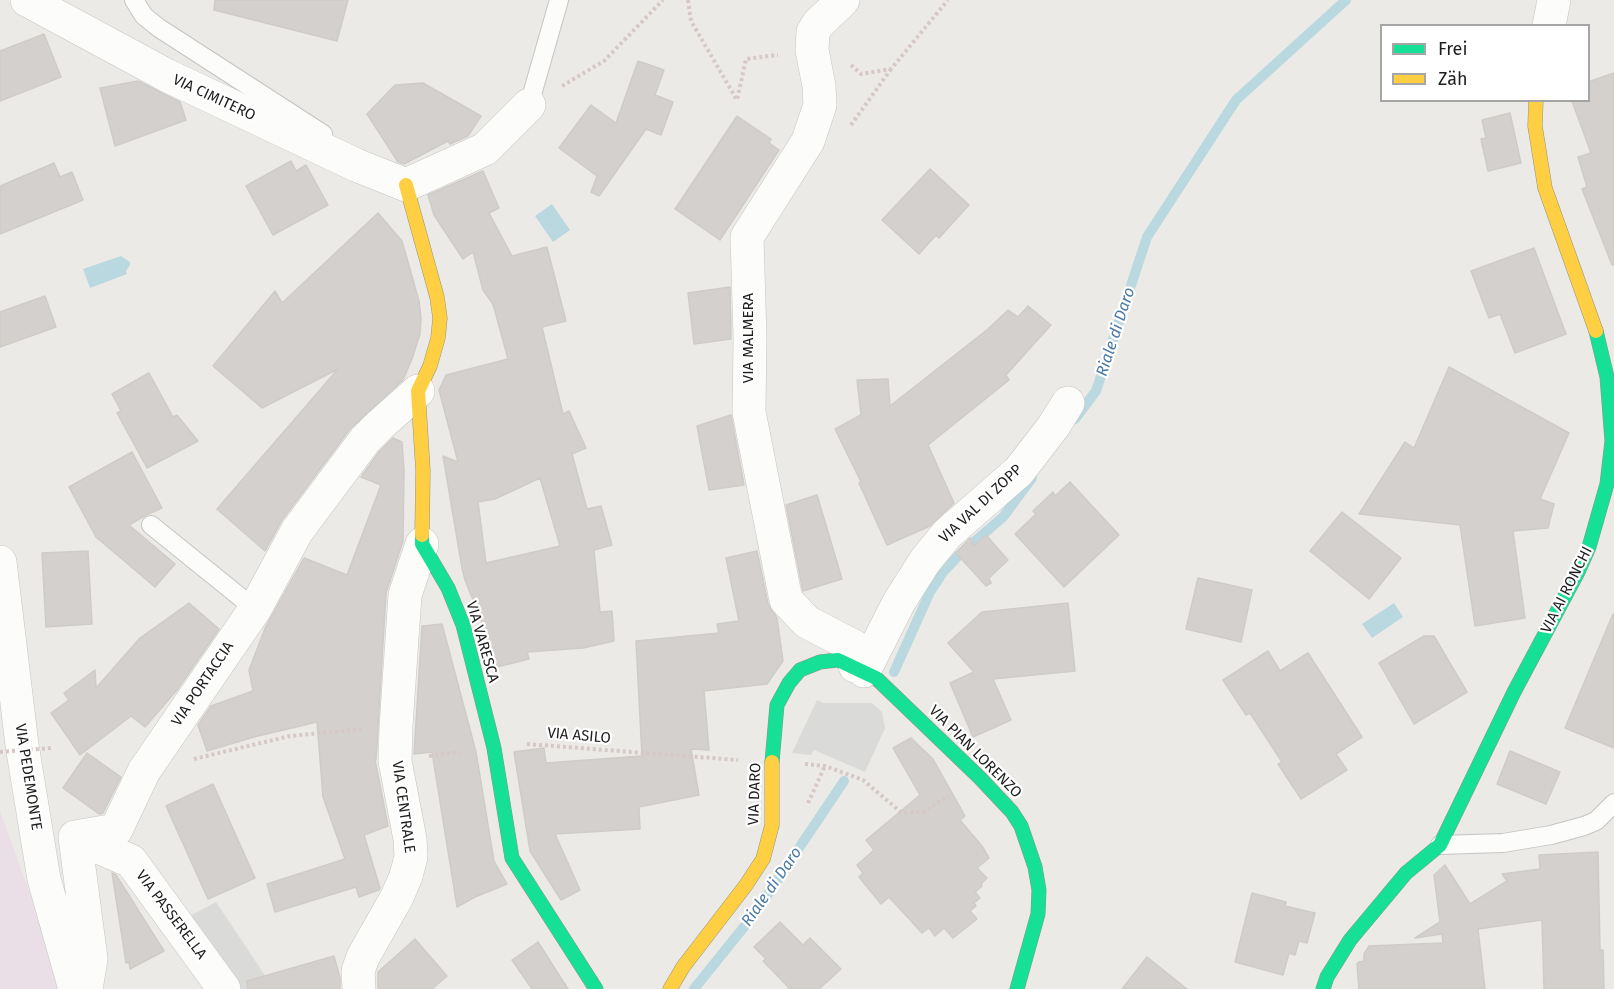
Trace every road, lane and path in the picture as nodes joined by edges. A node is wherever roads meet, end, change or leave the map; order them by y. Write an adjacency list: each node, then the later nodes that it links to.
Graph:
1 (27, 0): 16 (street, VIA CIMITERO)
2 (134, 0): 16 (lane)
3 (559, 0): 14 (lane)
4 (663, 0): 14 (path)
5 (688, 0): 10 (path)
6 (843, 0): 24 (street, VIA MALMERA)
7 (948, 0): 12 (path)
8 (1554, 0): 9 (street)
9 (1548, 24)
10 (781, 55)
11 (849, 61): 12 (path)
12 (891, 69): 15 (path)
13 (1536, 102): 38 (street, VIA AI RONCHI)
14 (529, 105): 17 (street)
15 (863, 110)
16 (356, 165): 17 (street, VIA CIMITERO)
17 (406, 184): 18 (street)
18 (418, 391): 21 (street); 23 (street, VIA PORTACCIA)
19 (1068, 403): 24 (street, VIA VAL DI ZOPP)
20 (151, 525): 23 (lane)
21 (422, 544): 25 (street, VIA CENTRALE); 27 (street, VIA VARESCA)
22 (0, 562): 39 (street, VIA PEDEMONTE)
23 (255, 609): 33 (street, VIA PORTACCIA)
24 (865, 672): 44 (street, VIA DARO); 45 (street, VIA PIAN LORENZO)
25 (396, 726): 30 (street, VIA CENTRALE); 33 (path)
26 (52, 748): 28 (path, bridge)
27 (494, 748): 29 (path, VIA ASILO); 30 (path, VIA ASILO); 43 (street, VIA VARESCA)
28 (0, 752)
29 (750, 760)
30 (395, 761): 42 (street, VIA CENTRALE)
31 (815, 765): 32 (path)
32 (825, 766): 34 (path); 36 (path)
33 (144, 771): 37 (street, VIA PORTACCIA)
34 (822, 773)
35 (1614, 803): 38 (lane)
36 (929, 808)
37 (75, 837): 40 (street); 41 (street, VIA PASSERELLA)
38 (1440, 845): 46 (street, VIA AI RONCHI)
39 (75, 989)
40 (86, 989)
41 (224, 989)
42 (359, 989)
43 (596, 989)
44 (670, 989)
45 (1017, 989)
46 (1323, 989)

